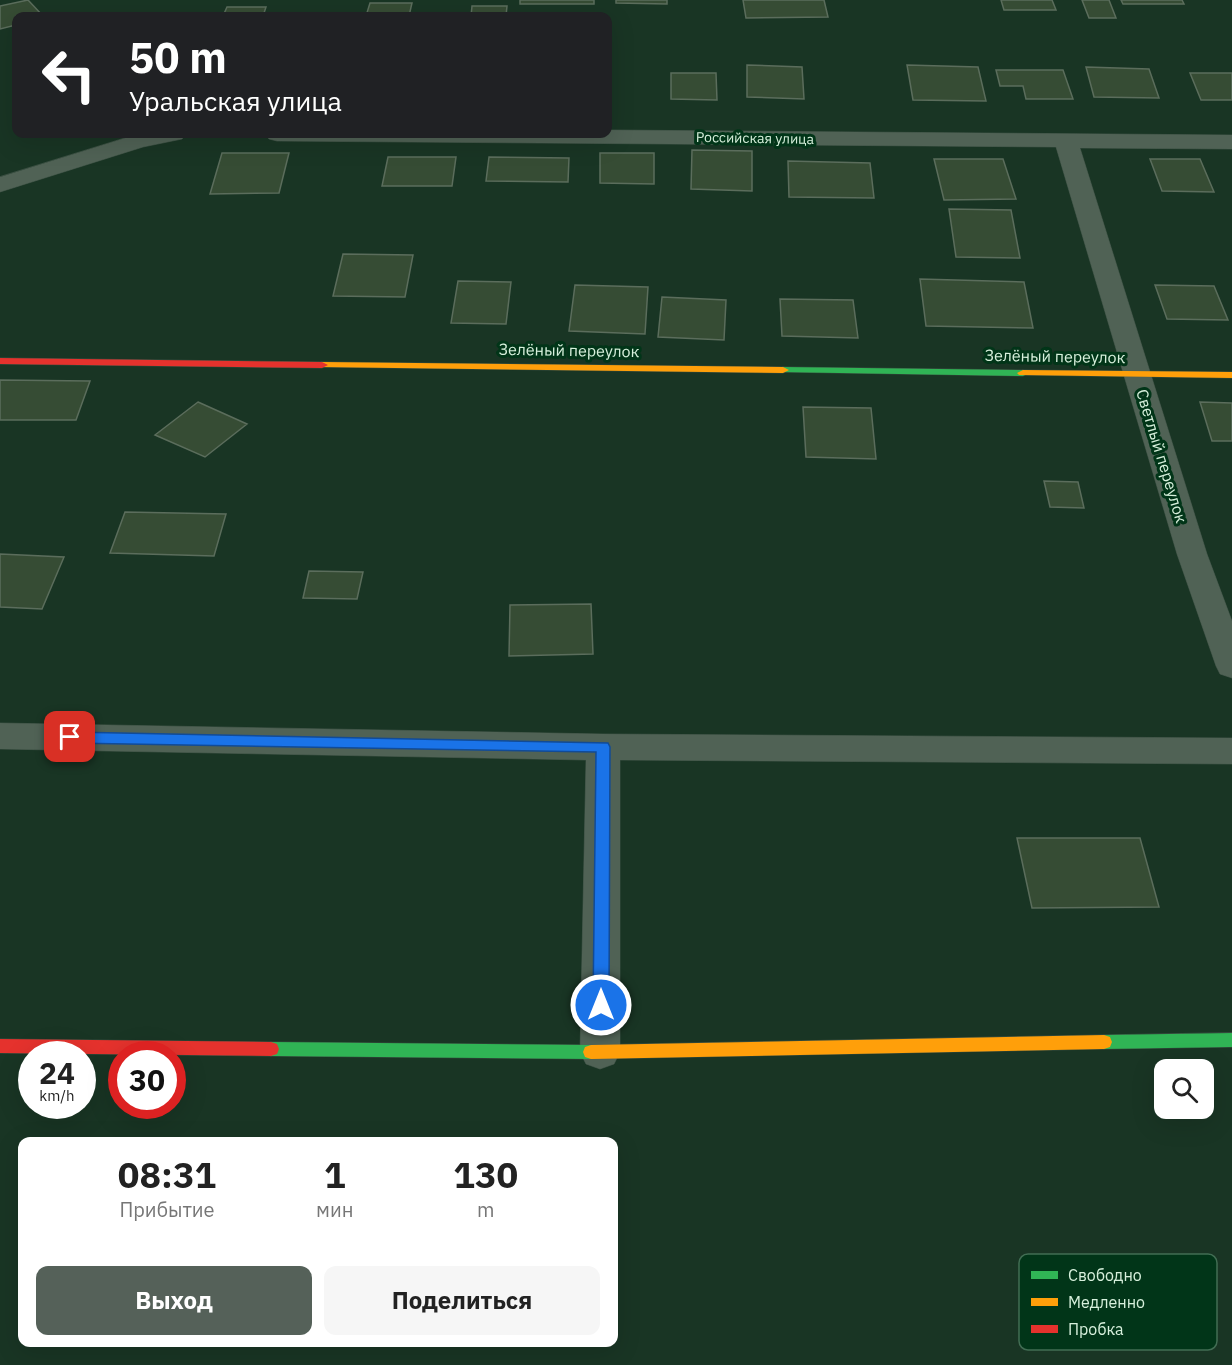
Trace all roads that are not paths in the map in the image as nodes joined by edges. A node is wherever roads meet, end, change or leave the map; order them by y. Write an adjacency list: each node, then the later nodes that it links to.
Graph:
1 (612, 137): 3 (street, Российская улица)
2 (153, 138): 5 (street)
3 (1066, 141): 4 (street, Российская улица); 7 (street, Светлый переулок)
4 (1232, 142)
5 (0, 185)
6 (0, 361): 7 (street, Зелёный переулок)
7 (1137, 373): 8 (street, Зелёный переулок); 9 (street, Светлый переулок)
8 (1232, 375)
9 (1232, 666)
10 (0, 736): 11 (street)
11 (603, 747): 12 (street); 15 (street)
12 (1232, 752)
13 (1232, 1040): 15 (street)
14 (0, 1046): 15 (street)
15 (600, 1052)

